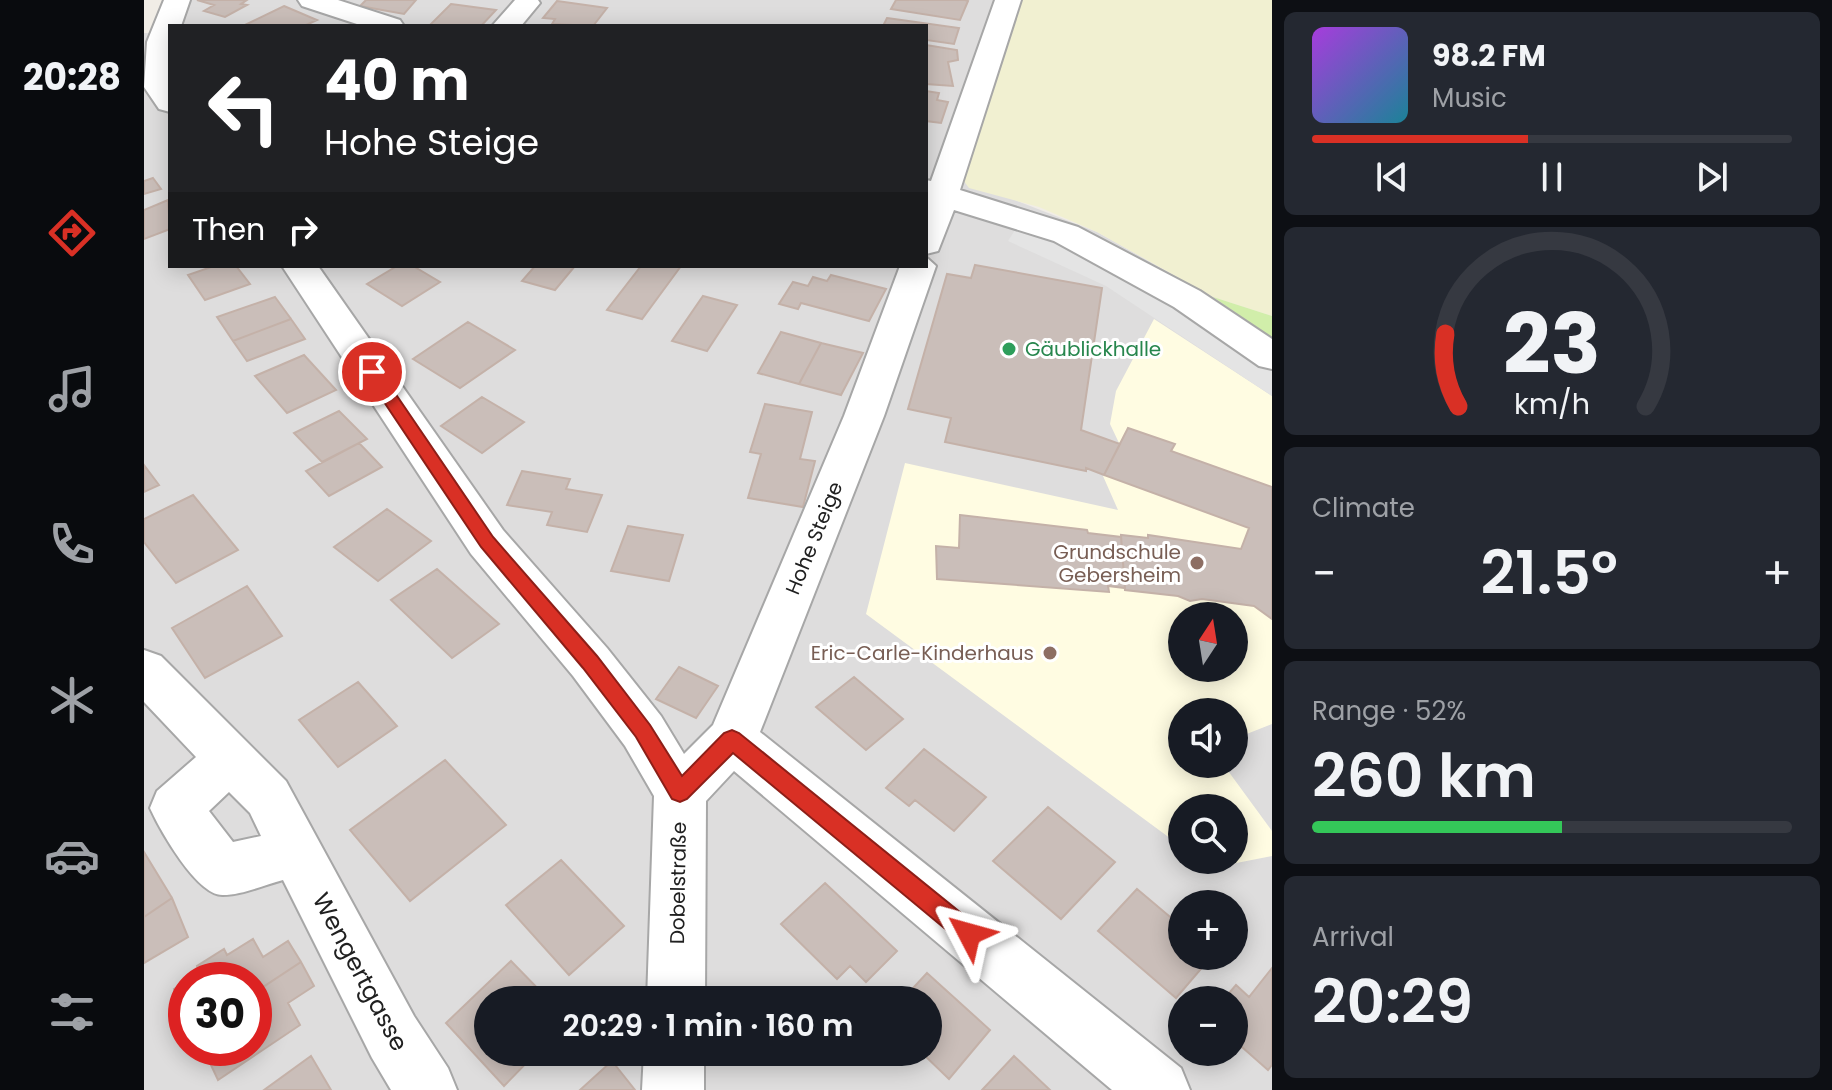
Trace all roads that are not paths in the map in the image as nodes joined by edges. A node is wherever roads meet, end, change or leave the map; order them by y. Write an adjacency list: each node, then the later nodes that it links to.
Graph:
1 (177, 0): 7 (street)
2 (311, 0): 5 (street)
3 (1008, 0): 9 (street)
4 (527, 3): 6 (street)
5 (384, 24)
6 (508, 24)
7 (153, 42): 8 (street)
8 (168, 100)
9 (935, 192): 10 (street); 13 (street)
10 (928, 232)
11 (301, 268): 17 (street, Dobelstraße)
12 (917, 268): 15 (street, Hohe Steige)
13 (1272, 357)
14 (144, 670): 16 (street, Wengertgasse)
15 (732, 739): 17 (street, Hohe Steige); 23 (street)
16 (231, 757): 18 (street, Wengertgasse); 18 (street)
17 (680, 793): 19 (street, Dobelstraße)
18 (297, 852): 21 (street, Wengertgasse)
19 (676, 986)
20 (674, 1066): 22 (street)
21 (426, 1090)
22 (673, 1090)
23 (1159, 1090)

